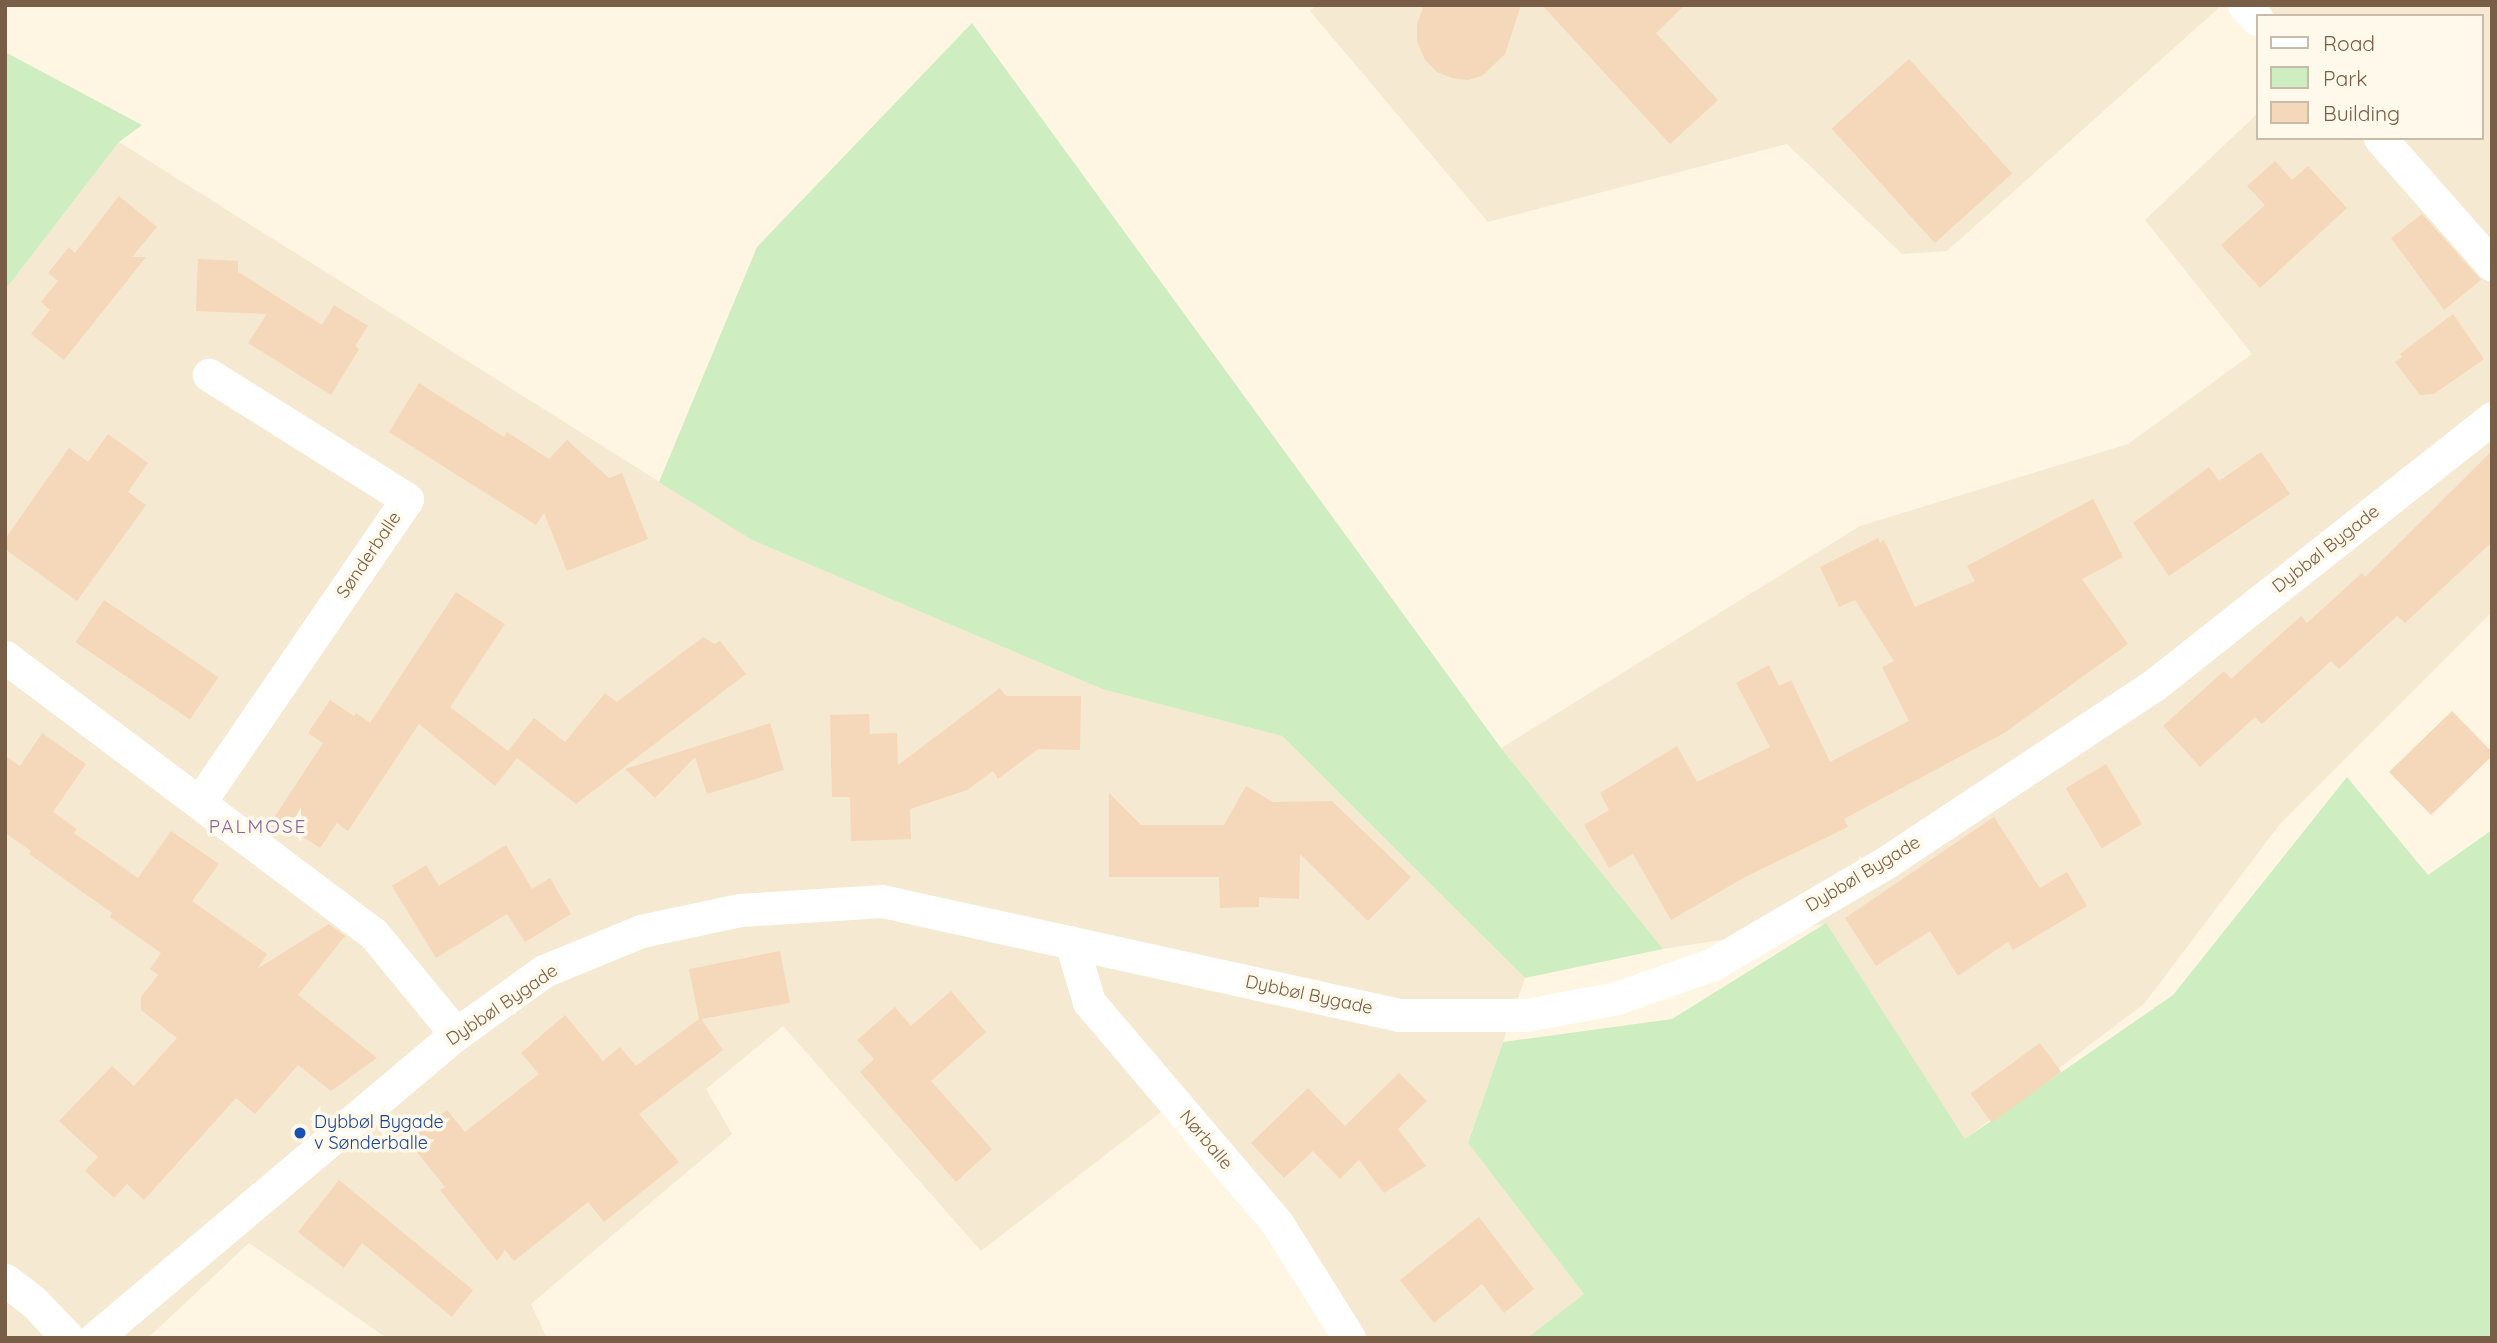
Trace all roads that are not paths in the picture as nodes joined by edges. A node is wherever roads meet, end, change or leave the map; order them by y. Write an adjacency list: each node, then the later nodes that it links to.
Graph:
1 (2244, 5): 2 (street)
2 (2256, 18)
3 (2382, 140): 4 (street)
4 (2492, 265)
5 (209, 375): 8 (street, Sønderballe)
6 (2492, 418): 9 (street, Dybbøl Bygade)
7 (5, 657): 8 (street)
8 (199, 803): 10 (street)
9 (1071, 942): 10 (street, Dybbøl Bygade); 14 (street, Nørballe)
10 (456, 1034): 13 (street, Dybbøl Bygade)
11 (5, 1280): 12 (street)
12 (68, 1338)
13 (95, 1338)
14 (1349, 1338)

